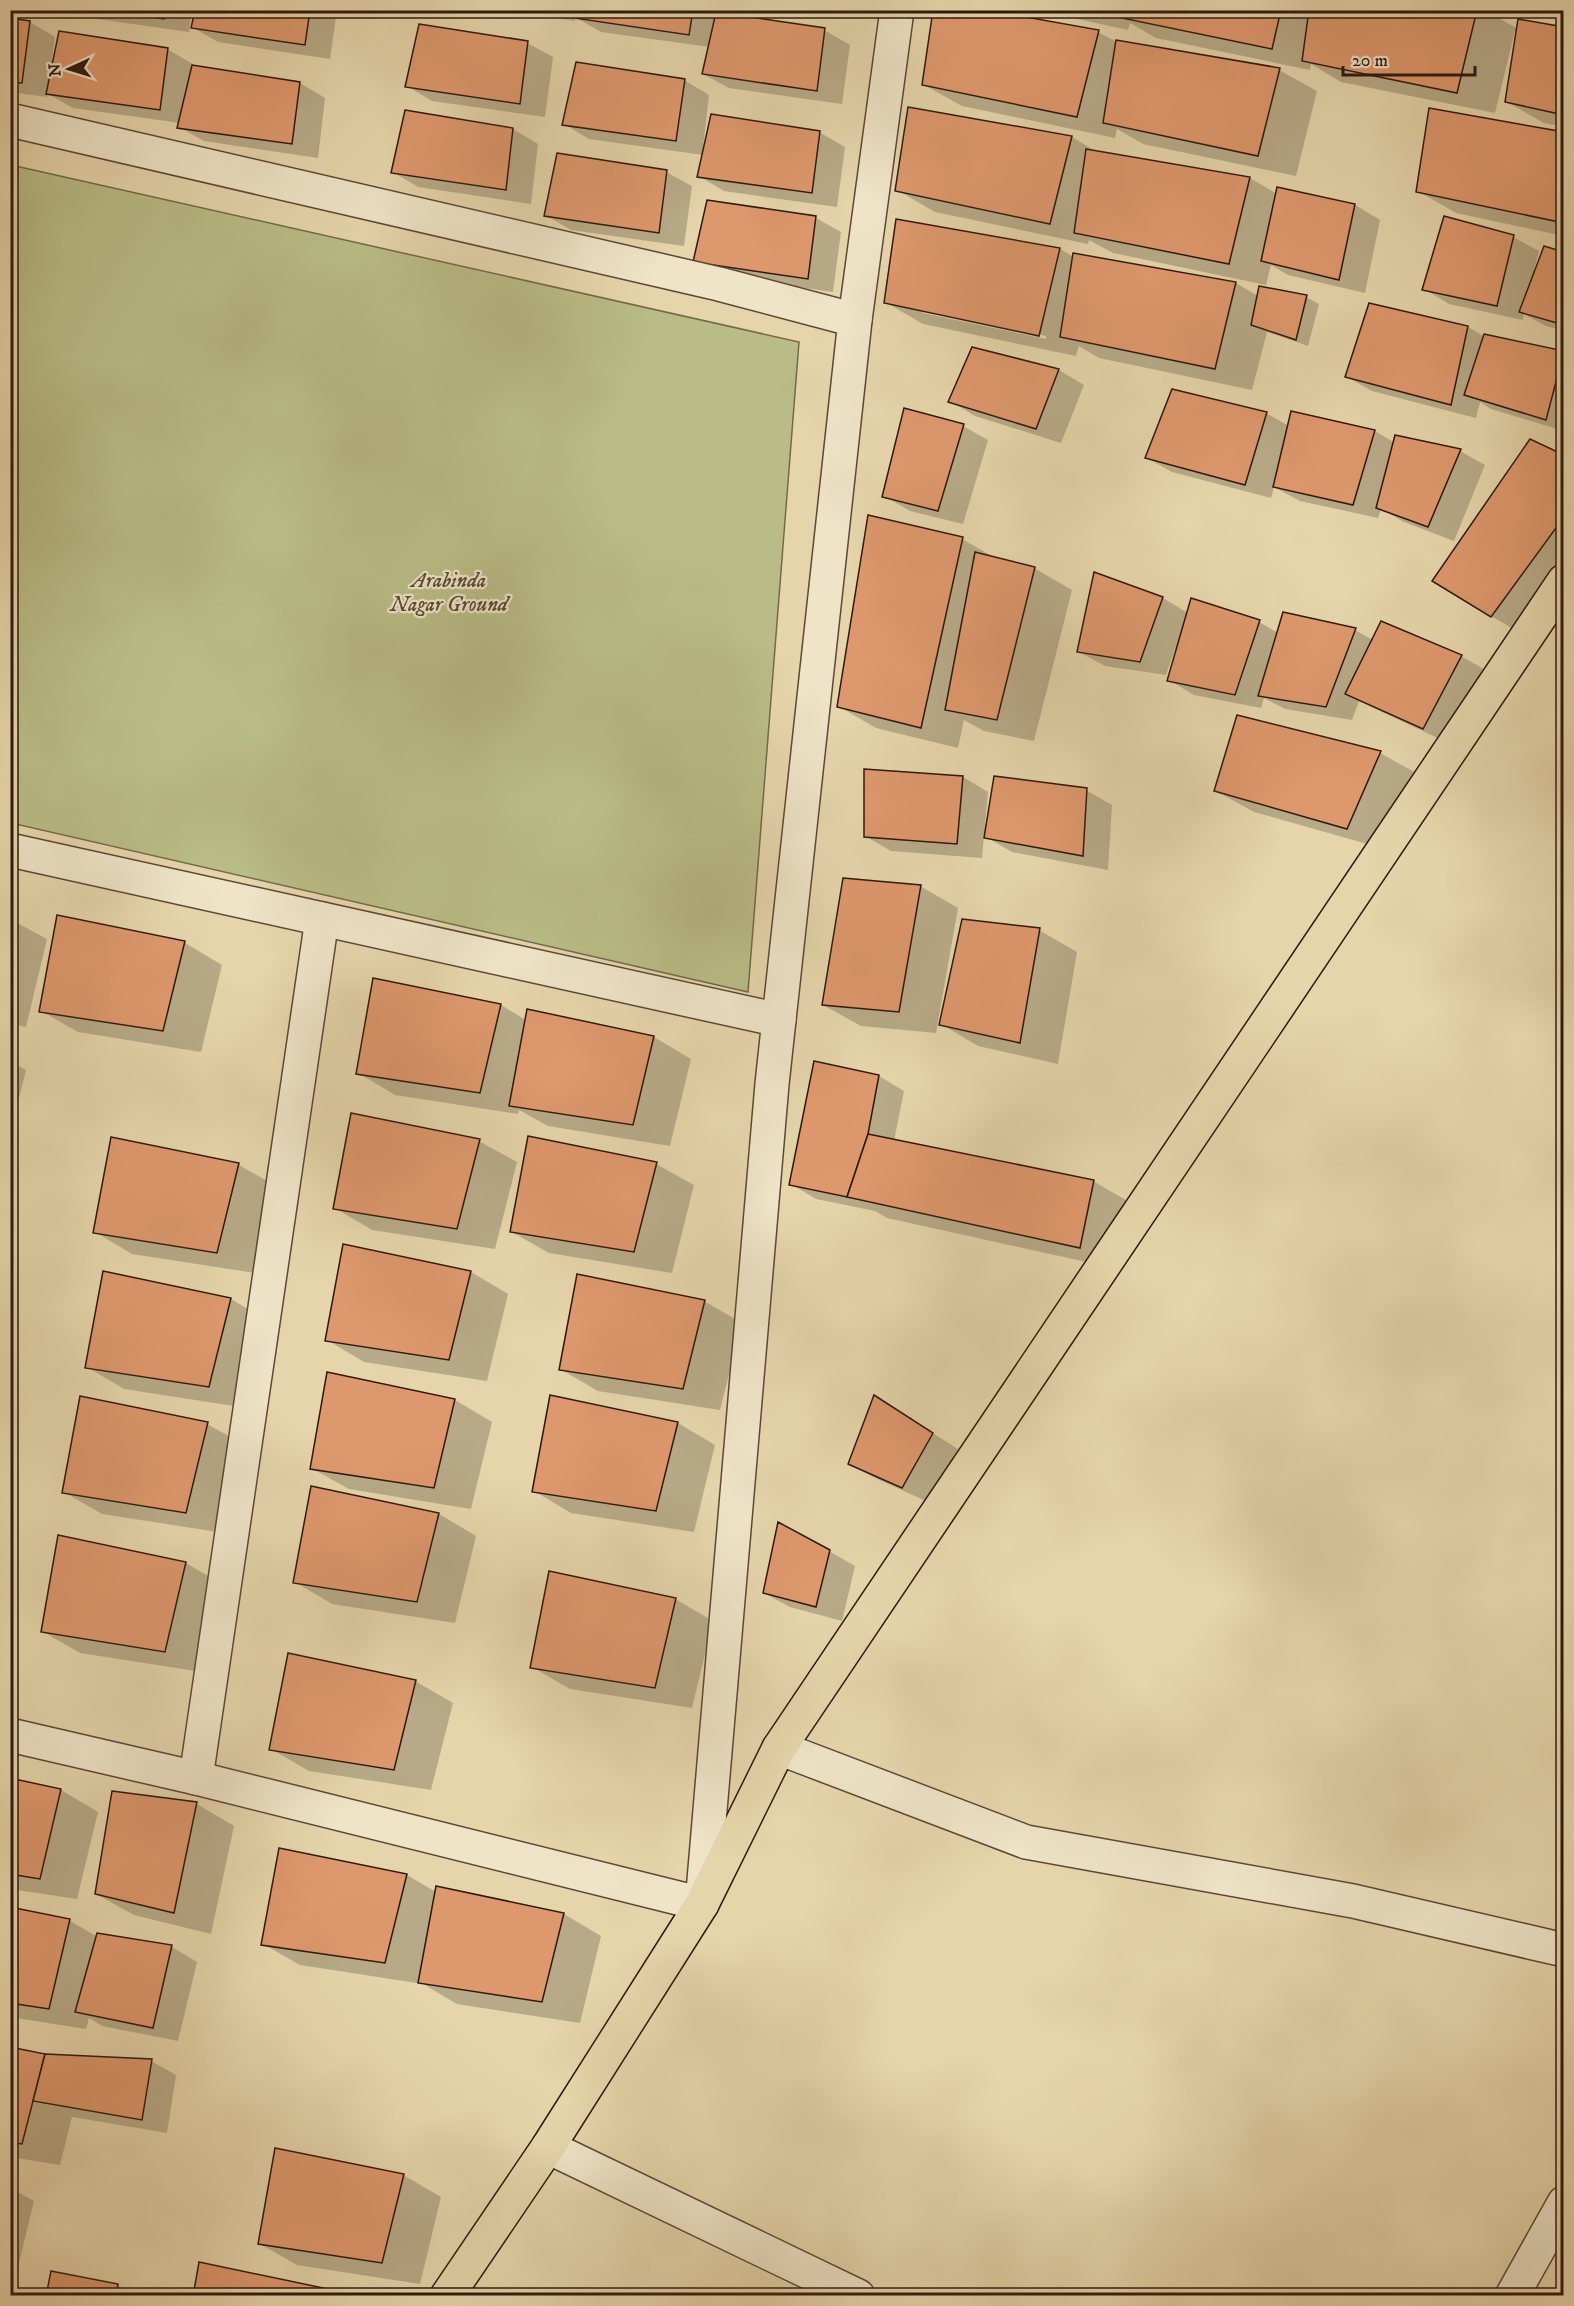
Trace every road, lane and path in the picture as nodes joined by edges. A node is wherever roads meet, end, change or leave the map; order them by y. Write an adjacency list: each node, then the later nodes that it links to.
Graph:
1 (897, 10): 3 (street)
2 (10, 120): 3 (street)
3 (855, 320): 7 (street)
4 (1563, 581): 9 (main road)
5 (10, 850): 6 (street)
6 (322, 919): 7 (street); 10 (street)
7 (780, 1020): 11 (street)
8 (10, 1735): 10 (street)
9 (778, 1748): 11 (main road); 12 (street)
10 (196, 1778): 11 (street)
11 (702, 1904): 13 (main road)
12 (1563, 1950)
13 (548, 2147): 15 (main road); 16 (street)
14 (1563, 2203): 17 (street)
15 (447, 2295)
16 (858, 2295)
17 (1512, 2295)

